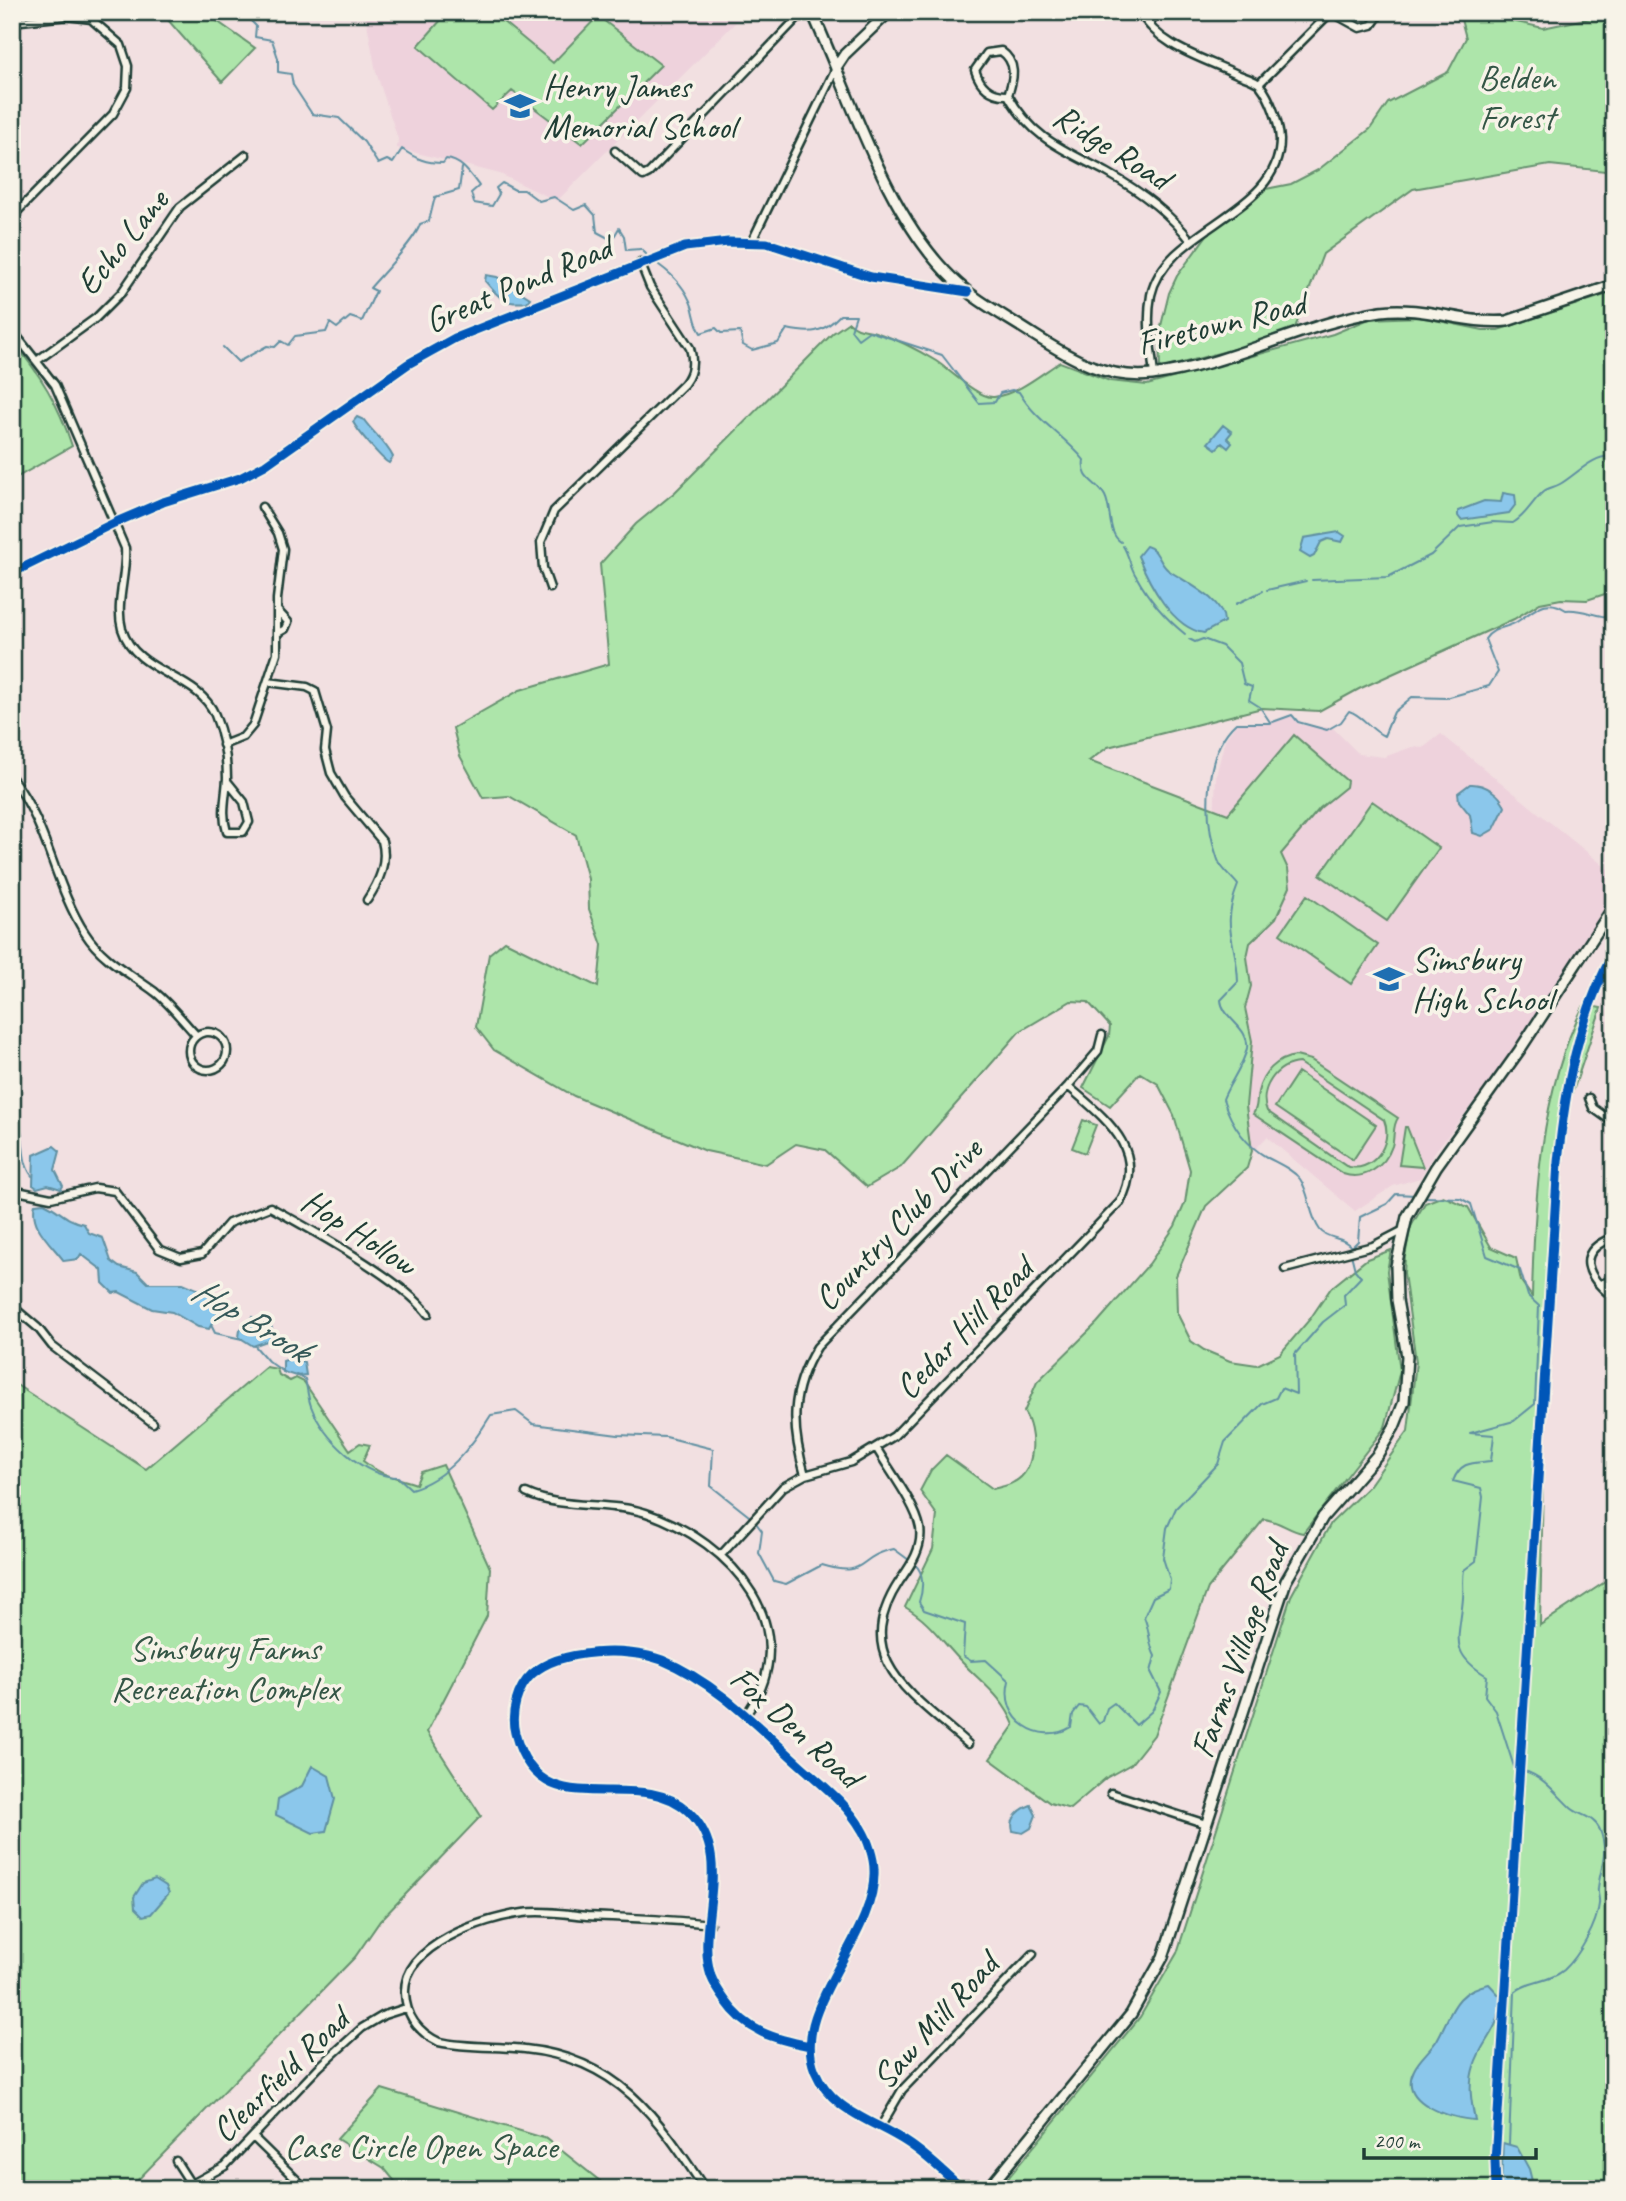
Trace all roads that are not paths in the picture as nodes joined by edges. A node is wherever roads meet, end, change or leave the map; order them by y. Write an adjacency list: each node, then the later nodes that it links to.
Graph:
1 (803, 12): 13 (street)
2 (812, 12): 10 (main road, Firetown Road)
3 (889, 12): 10 (main road)
4 (1140, 12): 9 (street)
5 (1154, 12): 9 (street)
6 (1331, 12): 7 (street); 11 (street)
7 (1381, 12)
8 (12, 22): 15 (street)
9 (1150, 26): 11 (street)
10 (837, 66): 16 (street); 20 (main road, Firetown Road)
11 (1259, 84): 17 (street)
12 (1008, 94): 12 (street, Ridge Road); 17 (street, Ridge Road)
13 (615, 151)
14 (246, 155): 22 (street, Echo Lane)
15 (13, 218)
16 (752, 241): 18 (street, Great Pond Road); 20 (street, Great Pond Road)
17 (1191, 241): 23 (street)
18 (640, 262): 25 (street, Great Pond Road); 27 (street)
19 (1614, 285): 23 (main road, Firetown Road)
20 (968, 292): 23 (main road, Firetown Road)
21 (12, 330): 22 (street)
22 (38, 360): 25 (street)
23 (1154, 375)
24 (262, 508): 28 (street)
25 (114, 523): 26 (street, Great Pond Road); 29 (street)
26 (12, 573)
27 (550, 588)
28 (268, 682): 29 (street); 32 (street)
29 (223, 745): 30 (street)
30 (227, 781): 30 (street)
31 (14, 784): 34 (street)
32 (367, 900)
33 (1614, 906): 40 (main road, Farms Village Road)
34 (196, 1035): 34 (street)
35 (1102, 1035): 36 (street, Country Club Drive)
36 (1068, 1086): 49 (street, Cedar Hill Road); 50 (street, Country Club Drive)
37 (1589, 1098): 38 (street)
38 (1614, 1124)
39 (12, 1189): 47 (street, Hop Hollow)
40 (1402, 1231): 42 (street); 56 (main road, Farms Village Road)
41 (1614, 1237): 44 (street)
42 (1285, 1269)
43 (1614, 1280): 44 (street)
44 (1600, 1284): 45 (street)
45 (1614, 1298)
46 (12, 1306): 48 (street)
47 (428, 1314)
48 (153, 1423)
49 (877, 1449): 50 (street, Cedar Hill Road); 54 (street)
50 (805, 1475): 52 (street, Cedar Hill Road)
51 (526, 1493): 52 (street)
52 (722, 1554): 53 (street)
53 (745, 1716): 57 (street, Fox Den Road); 60 (street, Fox Den Road)
54 (968, 1744)
55 (1111, 1793): 56 (street)
56 (1206, 1824): 68 (main road, Farms Village Road)
57 (710, 1924): 59 (street); 60 (street, Fox Den Road)
58 (1033, 1954): 61 (street, Saw Mill Road)
59 (406, 2008): 62 (street, Clearfield Road); 66 (street)
60 (810, 2046): 61 (street)
61 (881, 2126): 67 (street)
62 (253, 2137): 64 (street, Clearfield Road); 65 (street)
63 (176, 2161): 64 (street)
64 (193, 2187)
65 (306, 2189)
66 (705, 2189)
67 (963, 2189)
68 (988, 2189)

